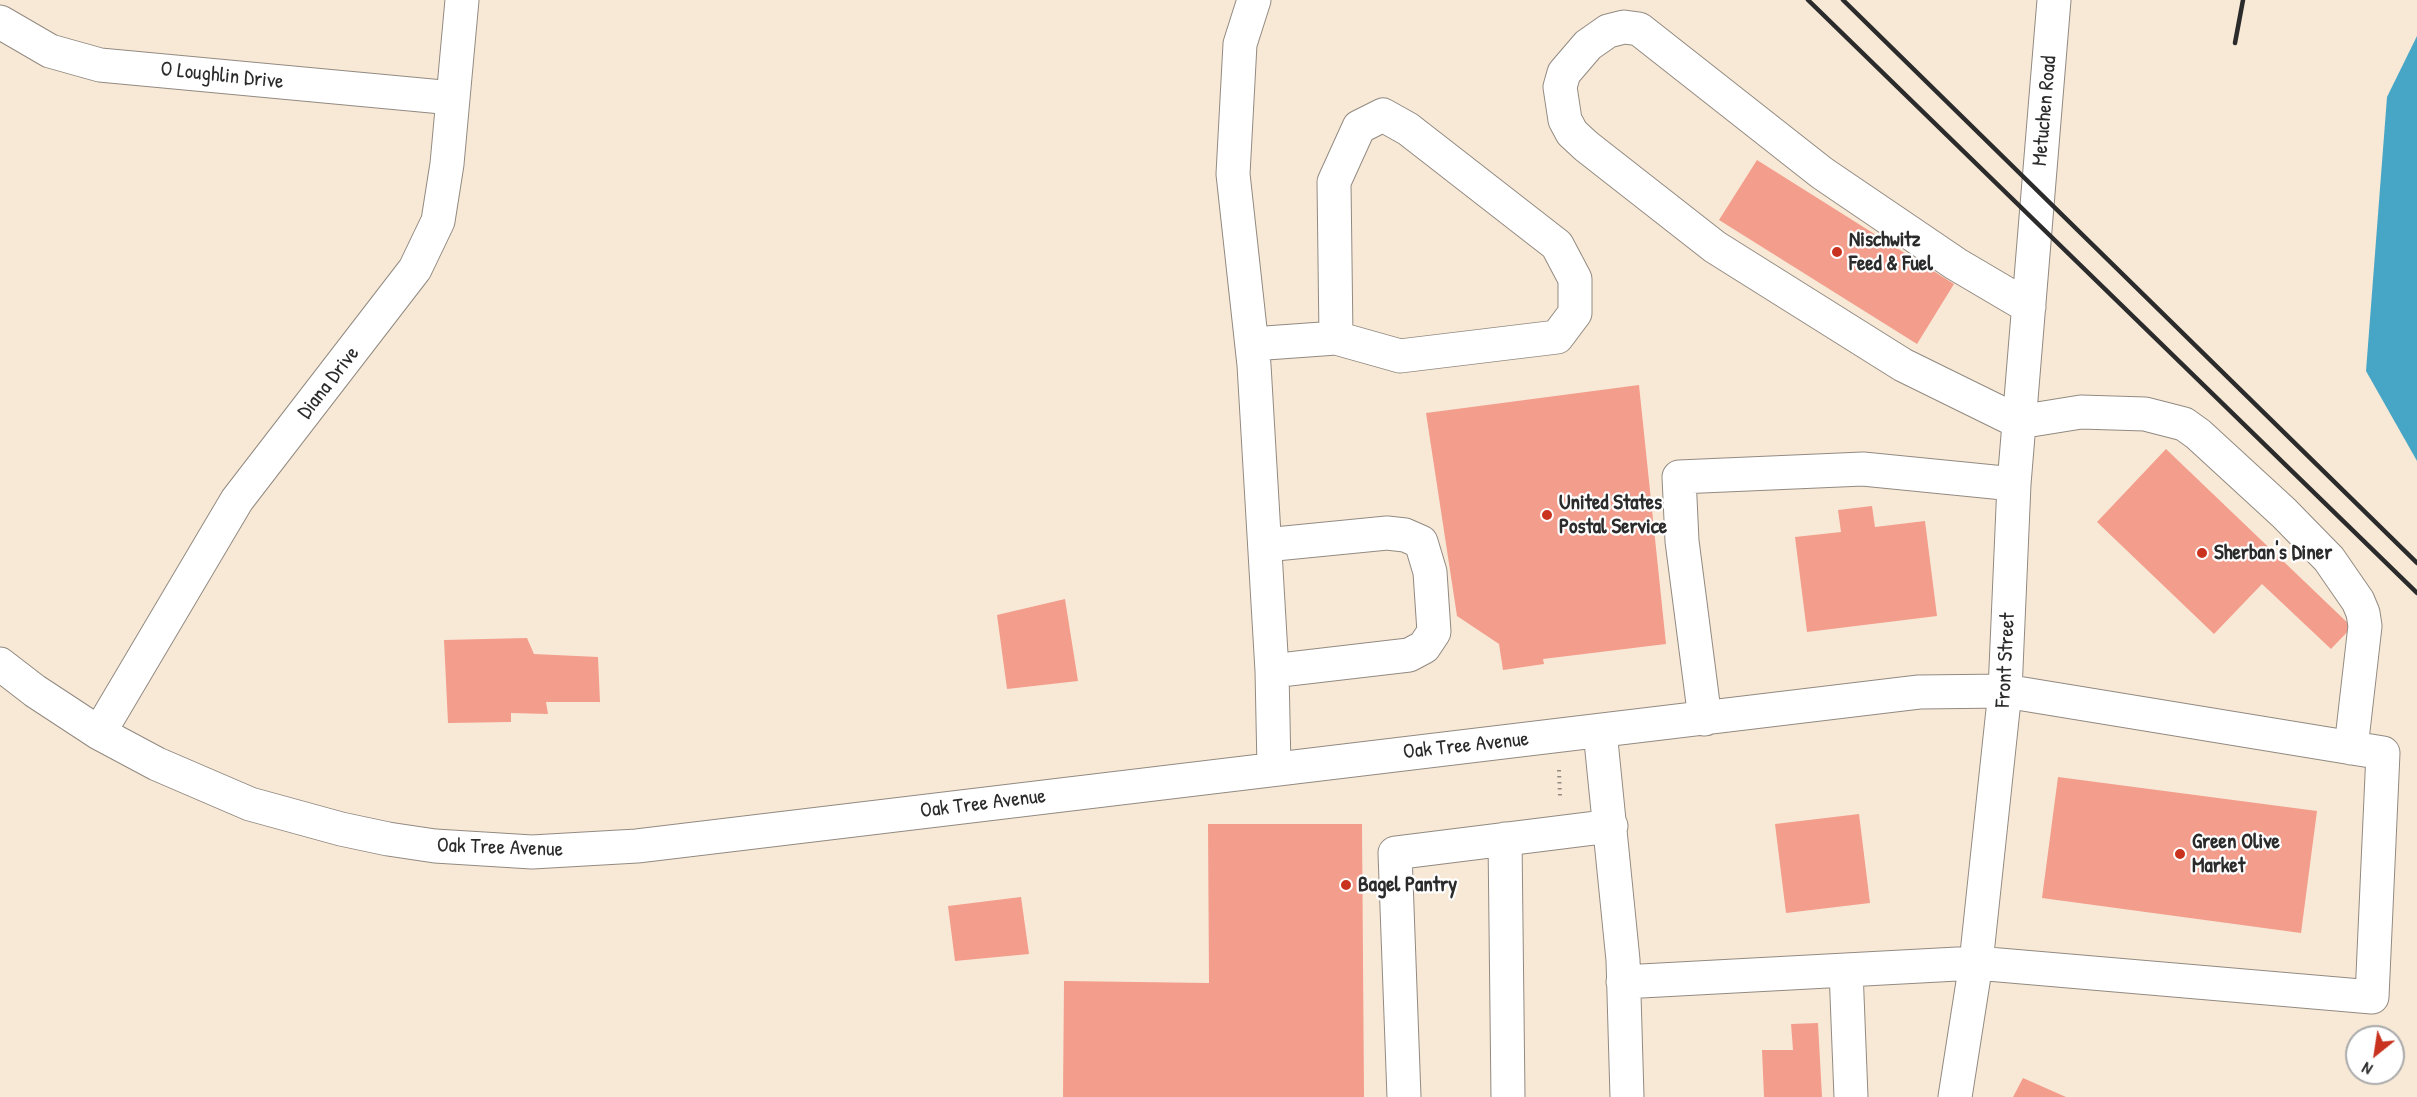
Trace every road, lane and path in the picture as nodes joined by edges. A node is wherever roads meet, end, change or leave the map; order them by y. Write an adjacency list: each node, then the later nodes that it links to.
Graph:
1 (462, 0): 5 (street, Diana Drive)
2 (1254, 0): 9 (street)
3 (2054, 0): 6 (street, Metuchen Road)
4 (0, 22): 5 (street, O Loughlin Drive)
5 (453, 98): 18 (street, Diana Drive)
6 (2037, 222): 7 (street, Front Street)
7 (2030, 307): 10 (street, Front Street); 10 (street)
8 (1335, 338): 8 (street); 9 (street)
9 (1252, 344): 12 (street)
10 (2019, 422): 11 (street, Front Street); 19 (street)
11 (2014, 484): 15 (street, Front Street); 16 (street)
12 (1264, 545): 14 (street); 14 (street)
13 (0, 664): 18 (street, Oak Tree Avenue)
14 (1272, 671): 20 (street)
15 (2005, 691): 16 (street, Oak Tree Avenue); 19 (street, Oak Tree Avenue); 23 (street, Front Street)
16 (1705, 719): 17 (street, Oak Tree Avenue)
17 (1600, 731): 20 (street, Oak Tree Avenue); 21 (street)
18 (99, 733): 20 (street, Oak Tree Avenue)
19 (2351, 748): 23 (street, Oak Tree Avenue)
20 (1274, 768)
21 (1611, 826): 22 (street); 25 (street)
22 (1505, 839): 26 (street); 27 (street)
23 (1976, 963): 24 (street); 30 (street, Front Street)
24 (1846, 970): 25 (street); 29 (street)
25 (1623, 982): 28 (street)
26 (1404, 1097)
27 (1508, 1097)
28 (1627, 1097)
29 (1851, 1097)
30 (1955, 1097)

